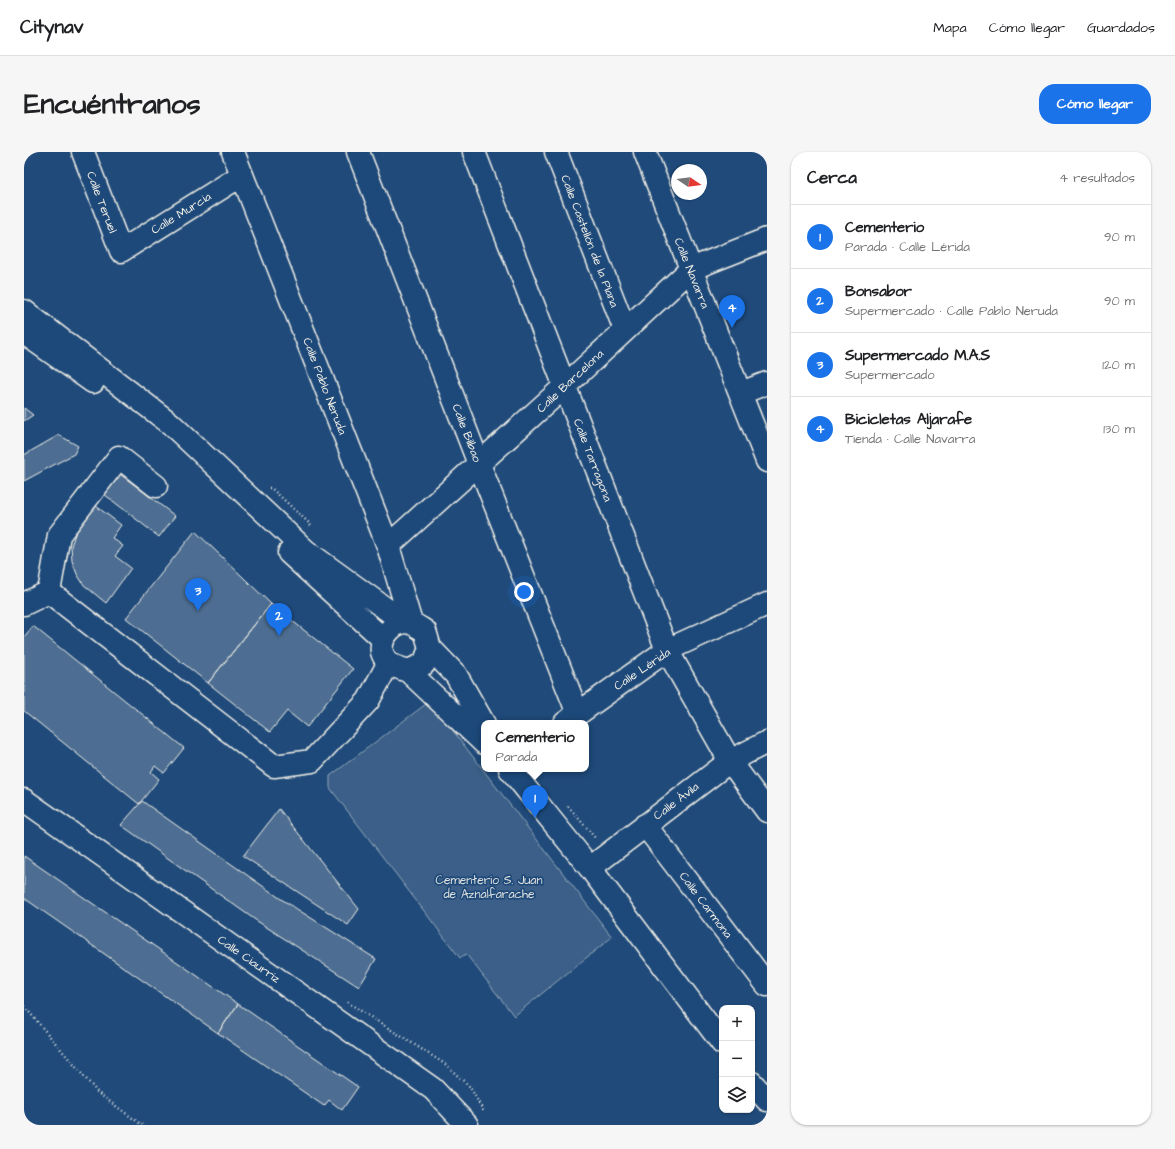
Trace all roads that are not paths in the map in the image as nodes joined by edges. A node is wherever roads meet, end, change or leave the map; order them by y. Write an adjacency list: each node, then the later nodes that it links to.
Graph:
1 (83, 152): 9 (street, Calle Teruel)
2 (233, 152): 7 (street, Calle Pablo Neruda)
3 (358, 152): 18 (street, Calle Bilbao)
4 (474, 152): 15 (street, Calle Tarragona)
5 (556, 152): 12 (street, Calle Castellón de la Plana)
6 (645, 152): 10 (street, Calle Navarra)
7 (242, 175): 9 (street, Calle Murcia); 20 (street, Calle Pablo Neruda)
8 (767, 239): 10 (street, Calle Barcelona)
9 (120, 251)
10 (690, 269): 12 (street, Calle Barcelona); 16 (street, Calle Navarra)
11 (24, 311): 24 (street)
12 (625, 330): 15 (street, Calle Barcelona)
13 (24, 333): 25 (street)
14 (767, 383): 16 (street)
15 (565, 386): 18 (street, Calle Barcelona); 27 (street, Calle Tarragona)
16 (741, 393): 17 (street, Calle Navarra)
17 (767, 460)
18 (479, 464): 20 (street, Calle Barcelona); 30 (street, Calle Bilbao)
19 (156, 486): 21 (street)
20 (388, 546): 24 (street, Calle Pablo Neruda)
21 (49, 592): 22 (street); 28 (street)
22 (24, 604)
23 (767, 604): 27 (street, Calle Lérida)
24 (408, 623): 25 (street); 26 (street)
25 (383, 639): 28 (street)
26 (430, 648): 29 (street); 31 (street)
27 (667, 650): 30 (street, Calle Lérida); 34 (street, Calle Tarragona)
28 (388, 664): 29 (street)
29 (408, 671): 32 (street)
30 (571, 718)
31 (482, 720)
32 (481, 740)
33 (767, 742): 34 (street, Calle Ávila)
34 (730, 761): 37 (street, Calle Tarragona); 38 (street, Calle Ávila)
35 (512, 772): 39 (street)
36 (24, 800): 44 (street, Calle Ciaurriz)
37 (767, 811)
38 (645, 825): 39 (street, Calle Ávila); 40 (street, Calle Carmona)
39 (590, 868): 41 (street)
40 (767, 985)
41 (720, 1041)
42 (755, 1086): 43 (street)
43 (767, 1100)
44 (467, 1125)

